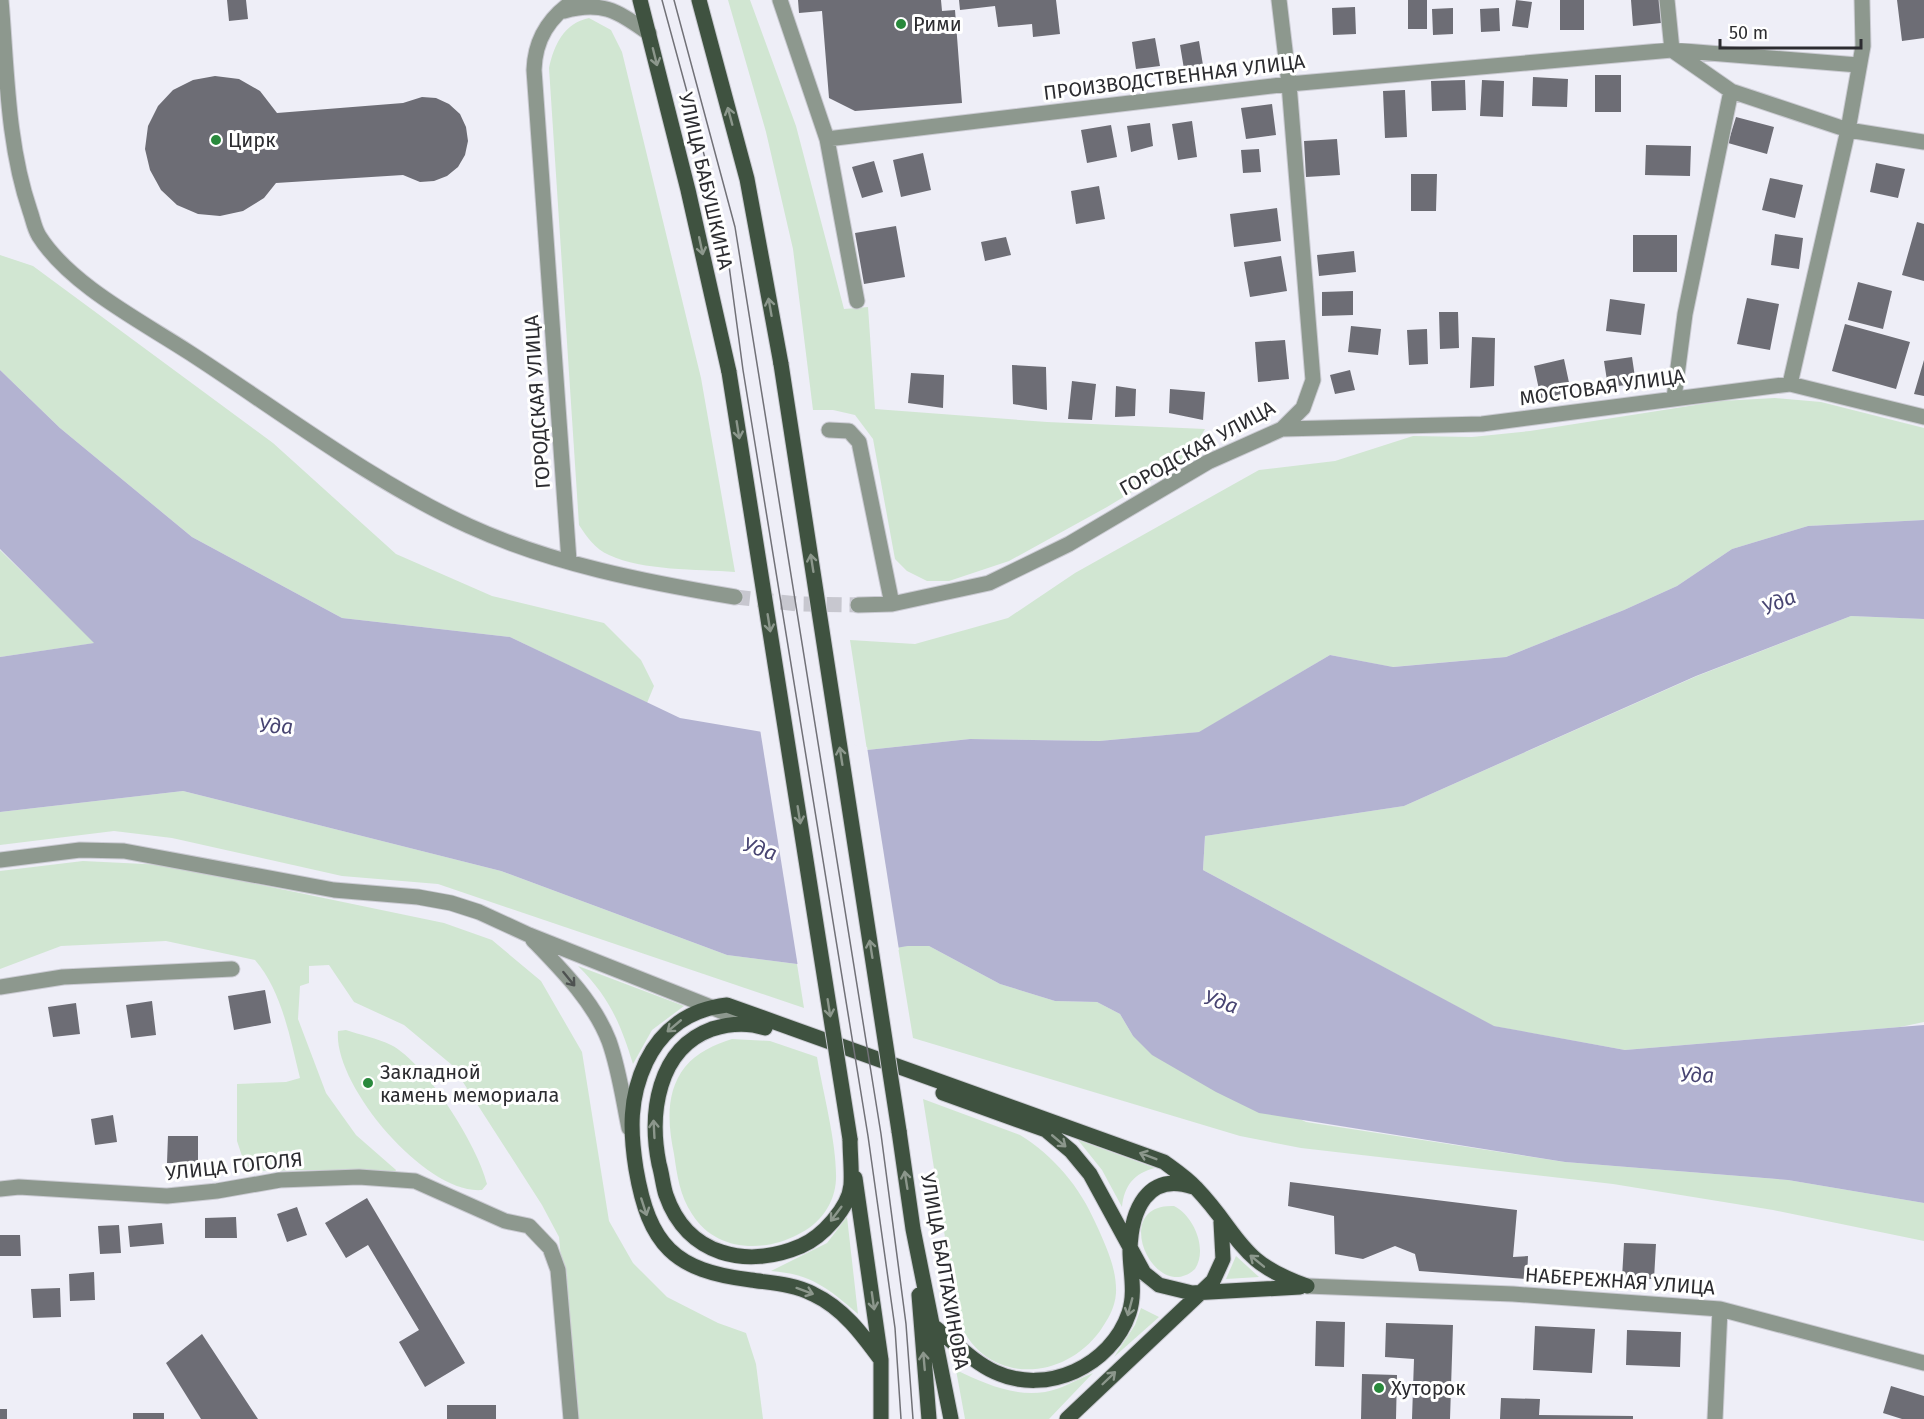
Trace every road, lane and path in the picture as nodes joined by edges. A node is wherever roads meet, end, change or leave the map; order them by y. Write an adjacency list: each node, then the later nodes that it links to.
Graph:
1 (1, 0): 24 (street)
2 (575, 0): 9 (street)
3 (640, 0): 10 (main road, УЛИЦА БАБУШКИНА)
4 (699, 0): 36 (main road, УЛИЦА БАБУШКИНА, one-way to 4, bridge)
5 (780, 0): 16 (street)
6 (1279, 0): 13 (street, ГОРОДСКАЯ УЛИЦА)
7 (1667, 0): 11 (street)
8 (1862, 0): 12 (street)
9 (556, 14): 10 (street); 24 (street, ГОРОДСКАЯ УЛИЦА)
10 (649, 33): 37 (main road, УЛИЦА БАБУШКИНА, one-way to 37, bridge)
11 (1672, 50): 12 (street, ПРОИЗВОДСТВЕННАЯ УЛИЦА); 13 (street, ПРОИЗВОДСТВЕННАЯ УЛИЦА); 14 (street)
12 (1858, 65): 15 (street)
13 (1289, 84): 16 (street, ПРОИЗВОДСТВЕННАЯ УЛИЦА); 22 (street, ГОРОДСКАЯ УЛИЦА)
14 (1731, 91): 15 (street); 20 (street)
15 (1848, 130): 17 (street); 19 (street)
16 (827, 138): 18 (street)
17 (1924, 142)
18 (857, 301)
19 (1790, 384): 20 (street, МОСТОВАЯ УЛИЦА); 21 (street, МОСТОВАЯ УЛИЦА)
20 (1674, 398): 22 (street, МОСТОВАЯ УЛИЦА)
21 (1924, 417)
22 (1282, 429): 27 (street, ГОРОДСКАЯ УЛИЦА)
23 (829, 430): 27 (street)
24 (569, 561): 25 (street)
25 (735, 597)
26 (858, 604): 27 (street, ГОРОДСКАЯ УЛИЦА)
27 (892, 604)
28 (0, 860): 29 (street)
29 (529, 935): 32 (street); 33 (street); 35 (street, one-way to 35)
30 (232, 969): 31 (street)
31 (0, 987)
32 (727, 1005): 33 (main road); 38 (main road, one-way to 32)
33 (709, 1007): 34 (street); 35 (main road, one-way to 35)
34 (751, 1023): 37 (main road, one-way to 34); 42 (main road, one-way to 42)
35 (630, 1131): 47 (main road, one-way to 47)
36 (898, 1131): 41 (main road, УЛИЦА БАЛТАХИНОВА, one-way to 36)
37 (850, 1139): 47 (main road, one-way to 47)
38 (1196, 1188): 40 (main road); 42 (main road)
39 (0, 1189): 49 (street, УЛИЦА ГОГОЛЯ)
40 (1220, 1219): 43 (main road, one-way to 40); 44 (main road)
41 (914, 1229): 46 (main road, УЛИЦА БАЛТАХИНОВА); 51 (main road, one-way to 41)
42 (1130, 1249): 44 (main road); 46 (main road, one-way to 46)
43 (1307, 1286): 44 (main road); 45 (street, НАБЕРЕЖНАЯ УЛИЦА)
44 (1204, 1291): 53 (main road, one-way to 44)
45 (1720, 1309): 48 (street, НАБЕРЕЖНАЯ УЛИЦА); 54 (street)
46 (933, 1326): 52 (main road, УЛИЦА БАЛТАХИНОВА)
47 (881, 1360): 50 (main road)
48 (1924, 1363)
49 (571, 1419)
50 (881, 1419)
51 (929, 1419)
52 (951, 1419)
53 (1067, 1419)
54 (1715, 1419)

